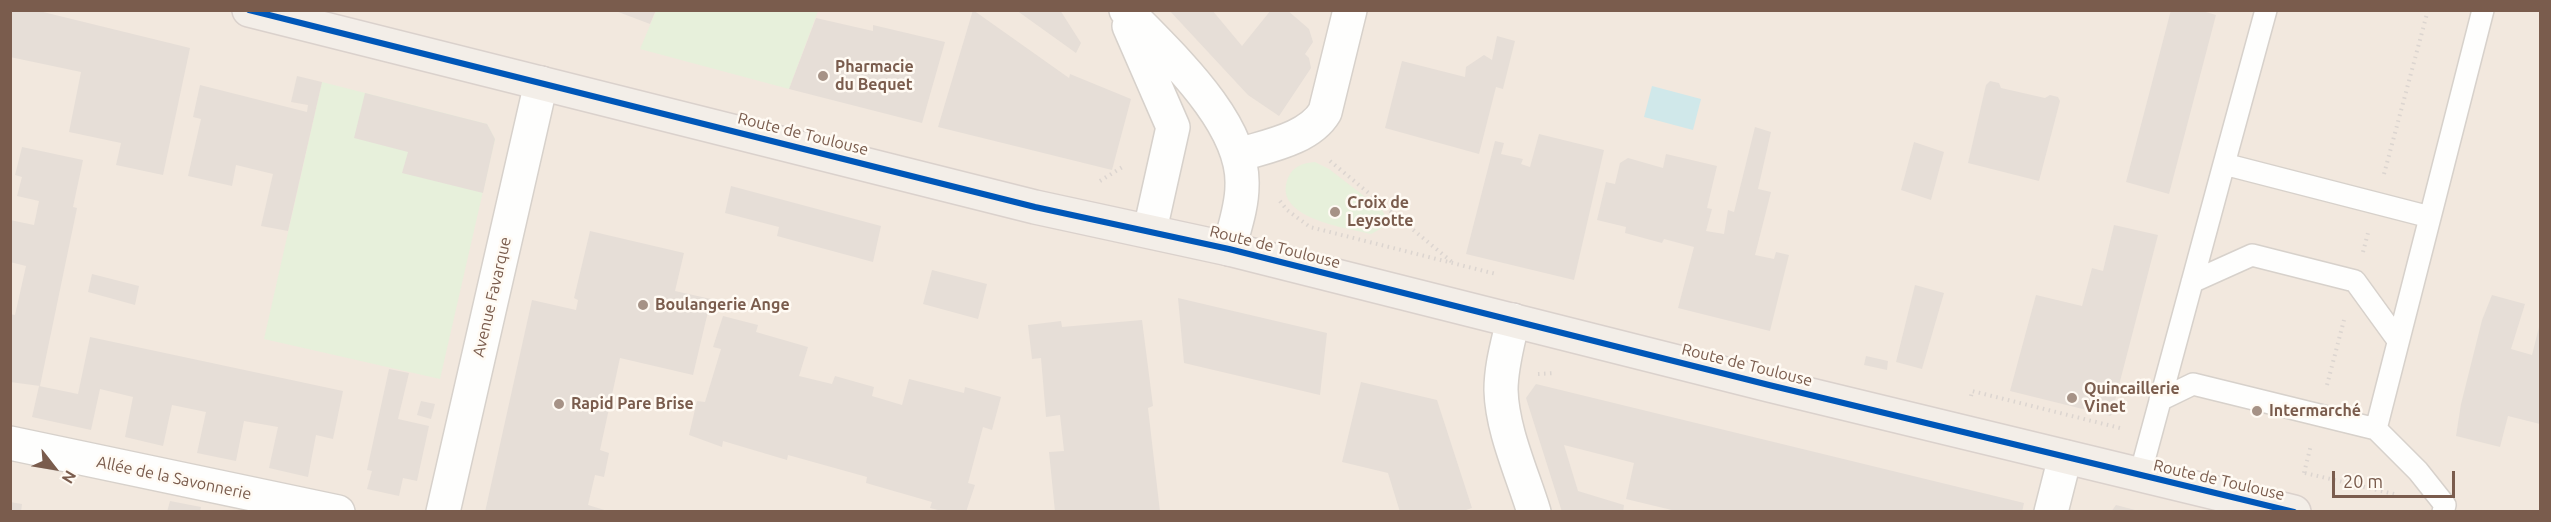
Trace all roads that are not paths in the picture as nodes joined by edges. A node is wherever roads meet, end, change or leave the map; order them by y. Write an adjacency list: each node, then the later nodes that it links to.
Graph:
1 (249, 10): 6 (main road, Route de Toulouse)
2 (1124, 10): 7 (street); 8 (street)
3 (1350, 10): 9 (street)
4 (2266, 10): 10 (lane)
5 (2483, 10): 11 (lane)
6 (541, 83): 12 (main road, Route de Toulouse); 23 (street, Avenue Favarque)
7 (1220, 120): 8 (street); 9 (street)
8 (1173, 128): 12 (street)
9 (1239, 155): 13 (street)
10 (2224, 164): 11 (lane); 14 (lane)
11 (2430, 217): 16 (lane)
12 (1150, 230): 13 (main road, Route de Toulouse)
13 (1229, 249): 15 (main road, Route de Toulouse)
14 (2192, 282): 16 (lane); 17 (lane)
15 (1513, 320): 20 (main road, Route de Toulouse); 24 (street)
16 (2397, 339): 18 (lane)
17 (2160, 400): 18 (lane); 21 (lane)
18 (2376, 429): 27 (lane)
19 (10, 443): 22 (street, Allée de la Savonnerie)
20 (2065, 457): 21 (main road, Route de Toulouse); 25 (street)
21 (2140, 475): 26 (main road, Route de Toulouse)
22 (338, 512)
23 (443, 512)
24 (1534, 512)
25 (2051, 512)
26 (2294, 512)
27 (2443, 512)

